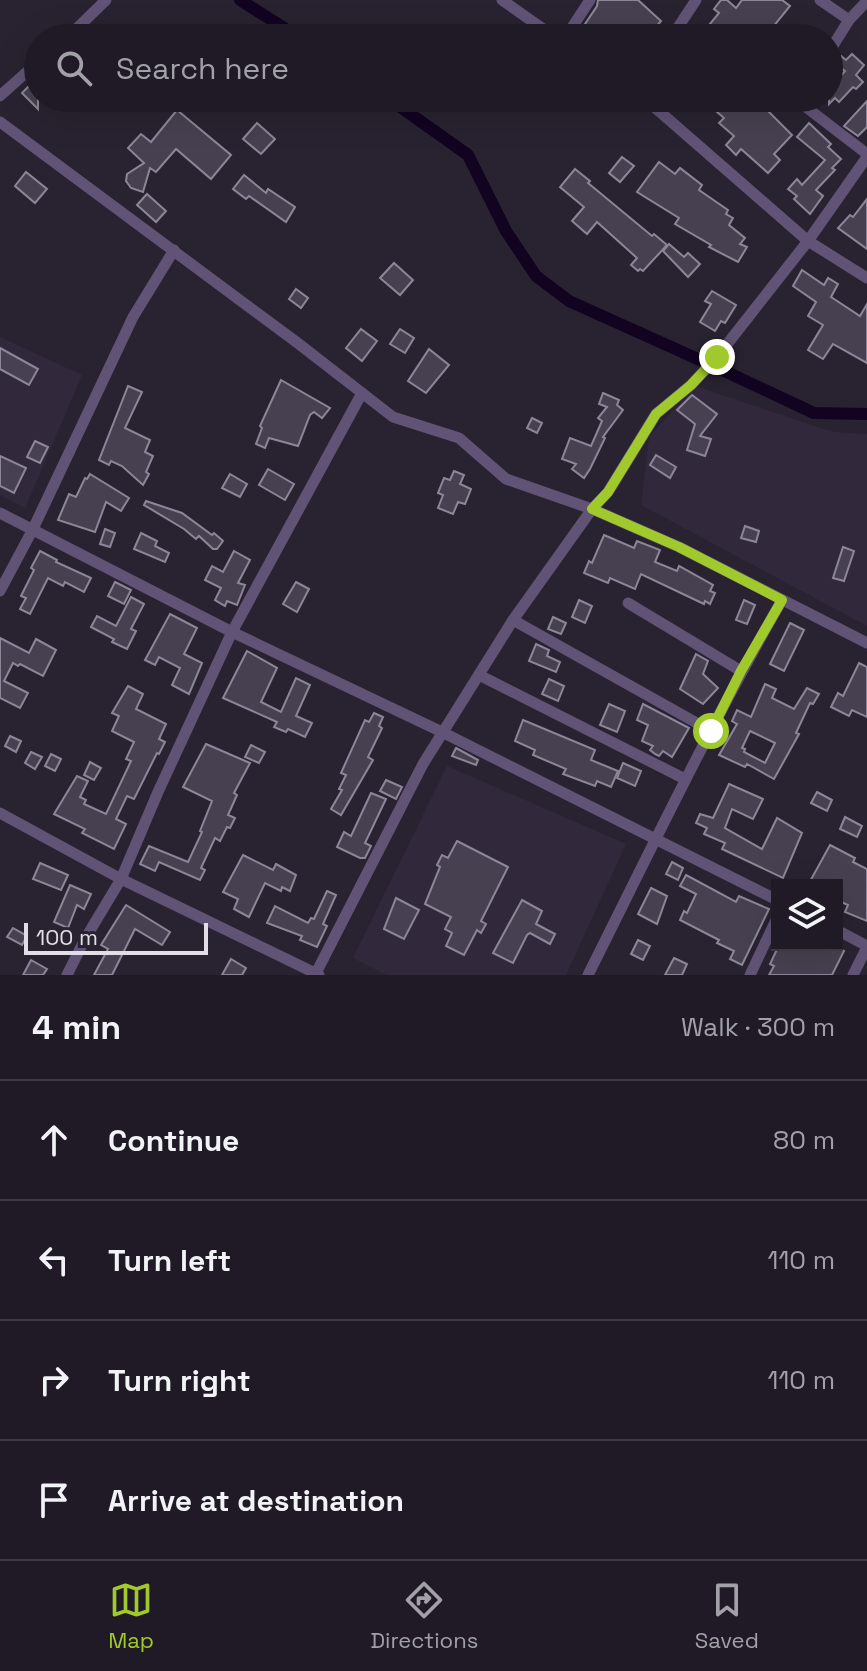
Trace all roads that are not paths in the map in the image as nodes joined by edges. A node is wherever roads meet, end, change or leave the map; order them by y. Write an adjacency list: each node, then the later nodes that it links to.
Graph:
1 (106, 0): 8 (street)
2 (502, 0): 9 (street)
3 (590, 0): 10 (street)
4 (696, 0): 11 (street)
5 (820, 0): 7 (street)
6 (867, 1): 7 (street)
7 (849, 20): 12 (street)
8 (81, 24)
9 (536, 24)
10 (574, 24)
11 (680, 24)
12 (843, 30)
13 (24, 75): 14 (street)
14 (0, 96)
15 (660, 112): 19 (street)
16 (812, 112): 18 (street)
17 (0, 122): 20 (street)
18 (867, 155): 19 (street)
19 (808, 241): 21 (street); 23 (street)
20 (174, 250): 22 (street); 25 (street)
21 (867, 278)
22 (362, 393): 23 (street); 30 (street)
23 (592, 509): 27 (street); 29 (street)
24 (0, 513): 25 (street)
25 (33, 529): 26 (street); 30 (street)
26 (0, 591)
27 (782, 600): 31 (street); 32 (street)
28 (628, 603): 32 (street)
29 (513, 620): 33 (street); 34 (street)
30 (232, 632): 35 (street); 39 (street)
31 (867, 643)
32 (741, 671): 34 (street)
33 (479, 675): 35 (street); 36 (street)
34 (711, 731): 36 (street)
35 (442, 732): 38 (street); 44 (street)
36 (685, 779): 38 (street)
37 (0, 813): 39 (street)
38 (657, 839): 40 (street); 46 (street)
39 (121, 879): 44 (street); 45 (street)
40 (771, 897)
41 (771, 931): 47 (street)
42 (843, 933): 43 (street)
43 (867, 946): 48 (street)
44 (317, 974)
45 (67, 975)
46 (588, 975)
47 (750, 975)
48 (853, 975)

